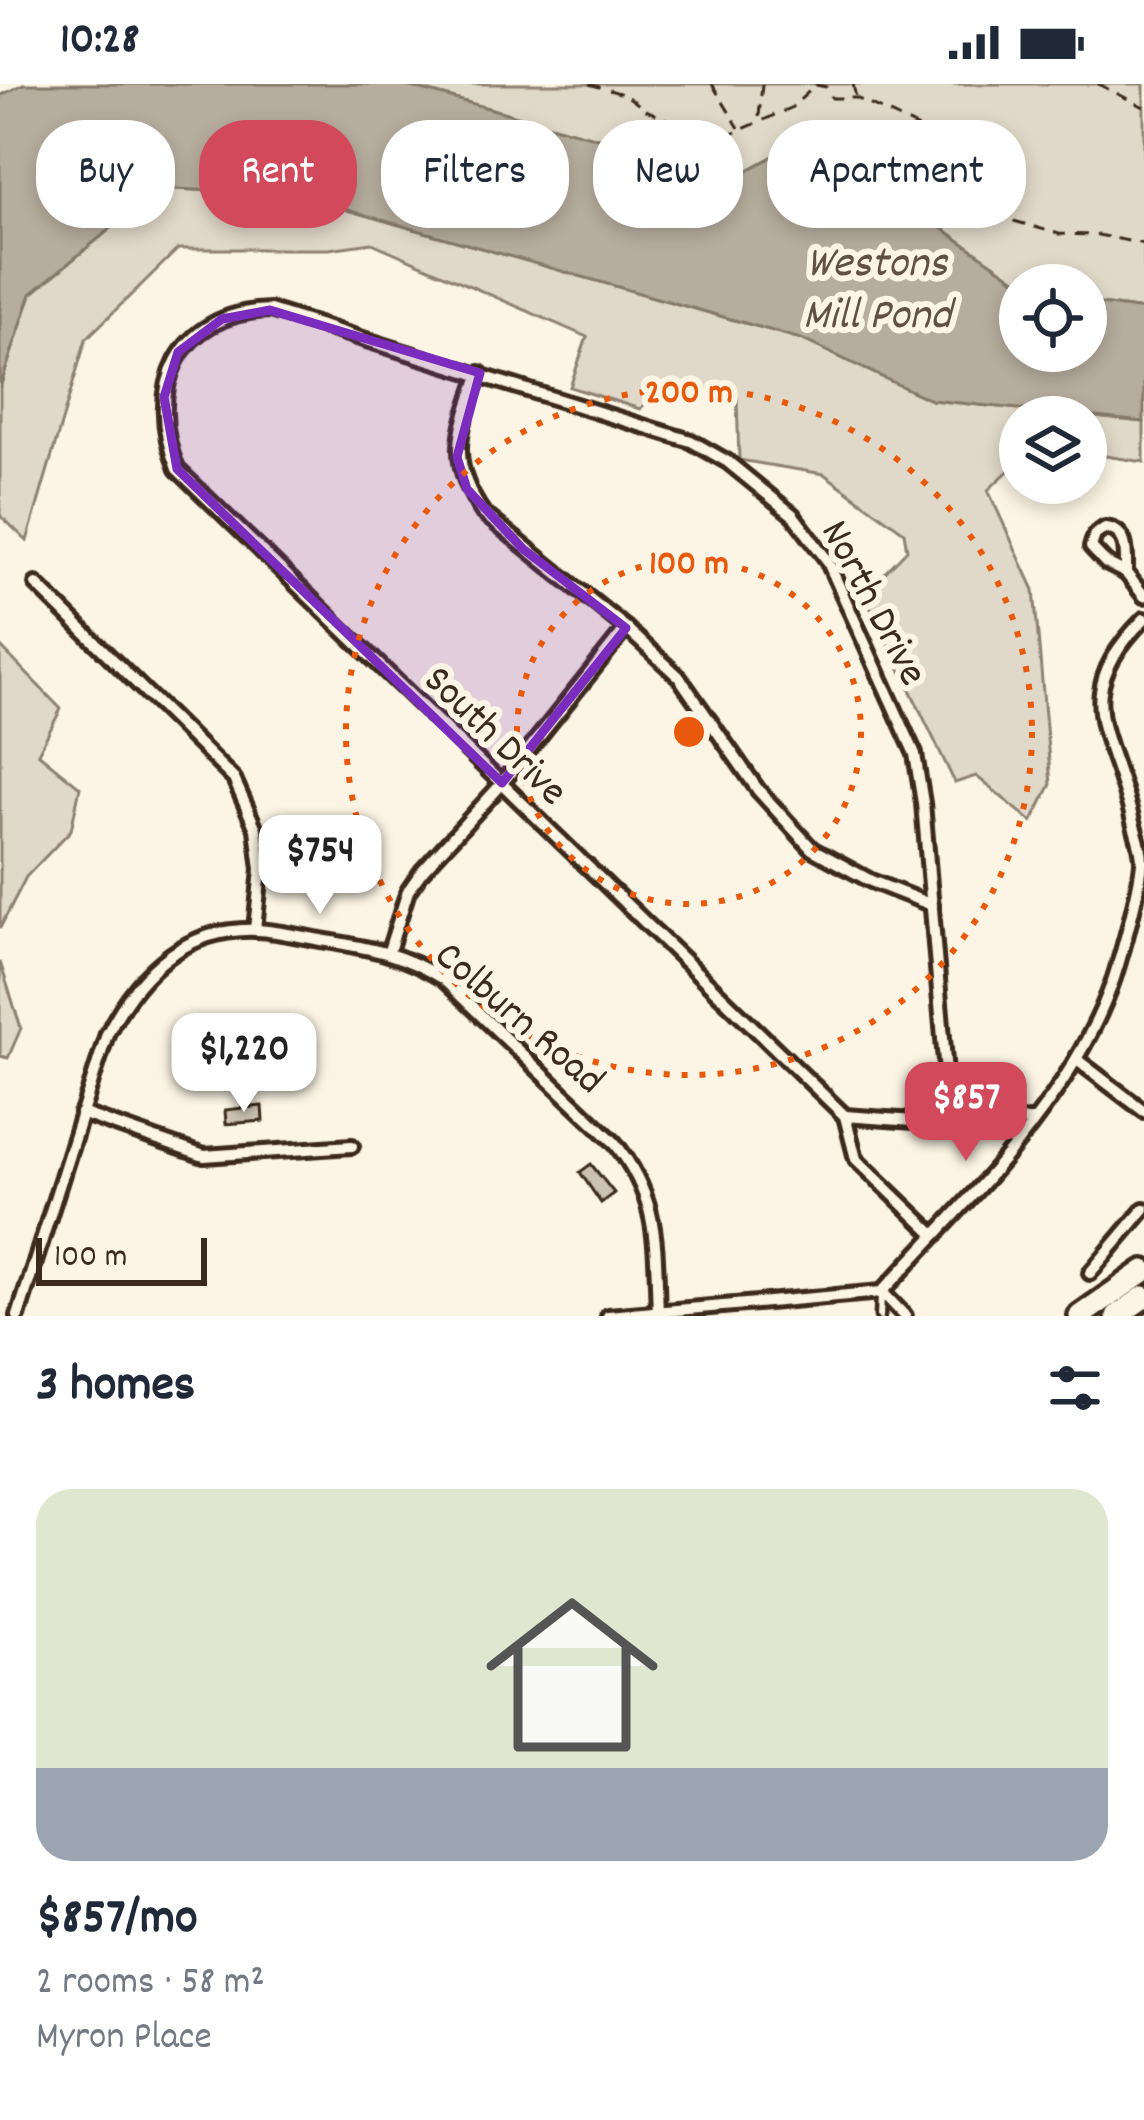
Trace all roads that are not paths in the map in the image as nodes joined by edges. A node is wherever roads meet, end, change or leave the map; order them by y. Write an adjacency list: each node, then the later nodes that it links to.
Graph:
1 (172, 372): 2 (street, North Drive); 8 (street, South Drive)
2 (480, 373): 7 (street); 9 (street, North Drive)
3 (1126, 573): 5 (street)
4 (36, 584): 10 (street)
5 (1144, 596)
6 (1144, 619): 12 (street)
7 (626, 628): 8 (street); 9 (street)
8 (502, 783): 11 (street); 15 (street, South Drive)
9 (932, 905): 16 (street, North Drive)
10 (255, 930): 11 (street, Colburn Road); 14 (street, Colburn Road)
11 (389, 952): 24 (street, Colburn Road)
12 (1077, 1060): 13 (street); 17 (street)
13 (1144, 1111)
14 (81, 1113): 18 (street); 25 (street, Colburn Road)
15 (845, 1116): 16 (street); 20 (street)
16 (955, 1118): 17 (street)
17 (1032, 1120): 20 (street)
18 (352, 1146)
19 (1144, 1209): 21 (street)
20 (935, 1234): 23 (street)
21 (1090, 1273)
22 (1141, 1279): 29 (highway); 30 (highway)
23 (882, 1292): 24 (street); 27 (lane); 28 (street)
24 (658, 1313): 26 (street)
25 (18, 1316)
26 (608, 1316)
27 (880, 1316)
28 (905, 1316)
29 (1080, 1316)
30 (1118, 1316)

